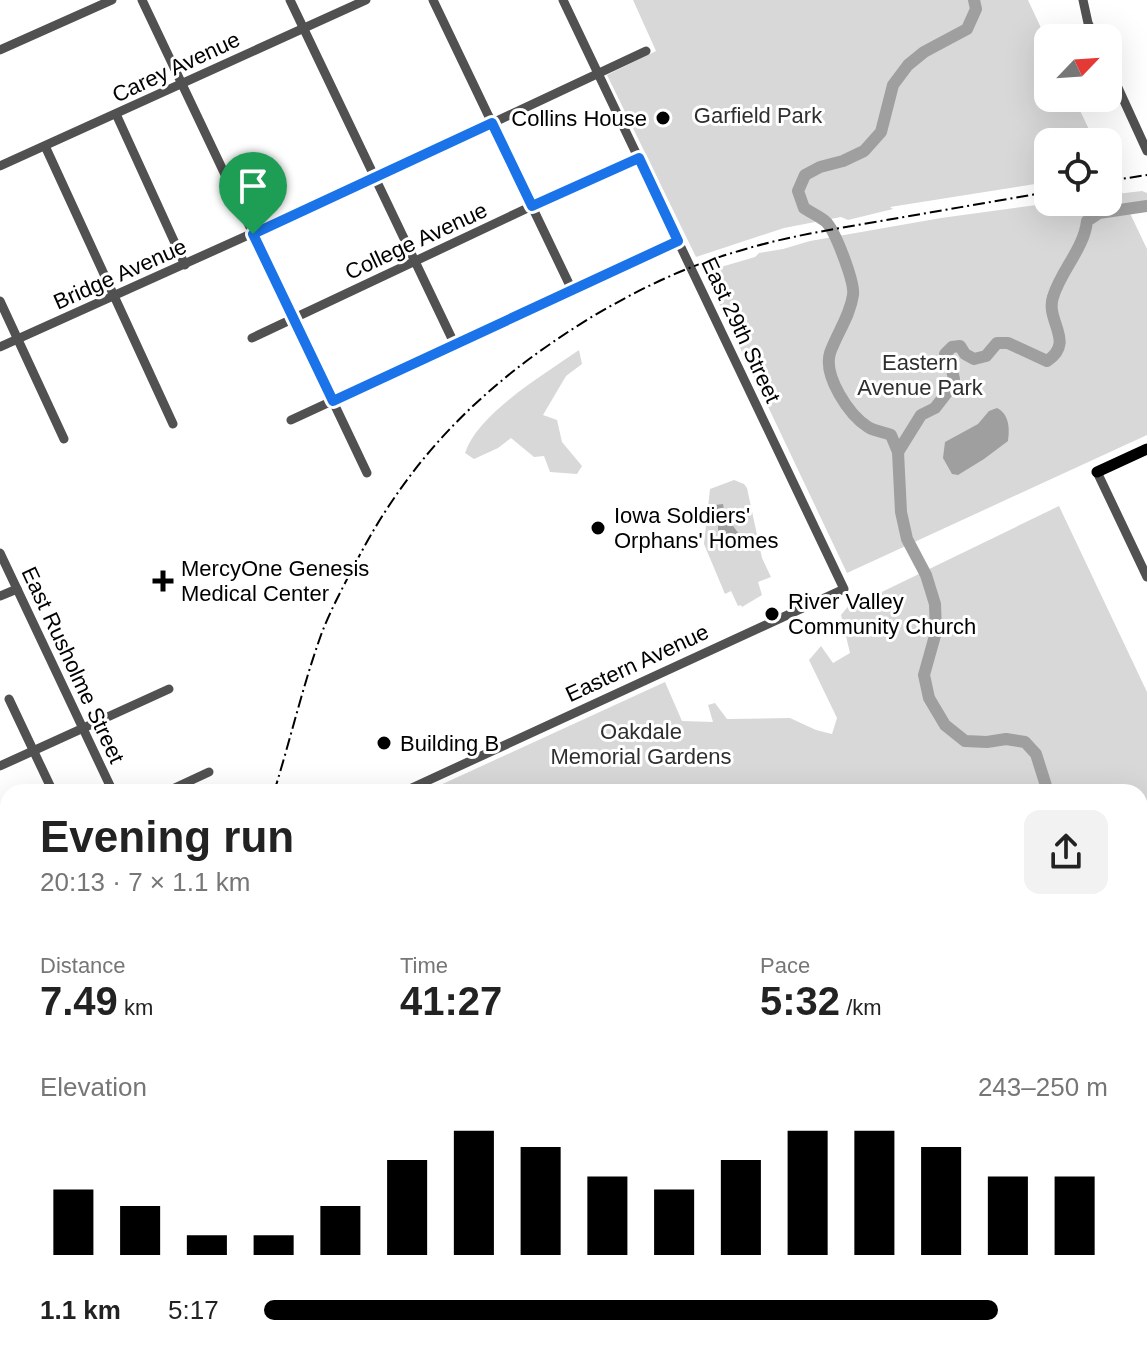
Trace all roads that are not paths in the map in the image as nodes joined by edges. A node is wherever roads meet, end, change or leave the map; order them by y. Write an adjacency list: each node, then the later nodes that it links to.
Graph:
1 (112, 0): 10 (street)
2 (142, 0): 13 (street)
3 (290, 0): 9 (street)
4 (366, 0): 9 (street, Carey Avenue)
5 (433, 0): 16 (street)
6 (563, 0): 12 (street, East 29th Street)
7 (1083, 0): 8 (street)
8 (1088, 24)
9 (303, 29): 13 (street, Carey Avenue); 21 (street)
10 (0, 50)
11 (646, 51): 12 (street, Bridge Avenue)
12 (598, 74): 16 (street, Bridge Avenue); 19 (street, East 29th Street)
13 (182, 84): 15 (street, Carey Avenue); 23 (street)
14 (1122, 95): 18 (street)
15 (116, 114): 17 (street, Carey Avenue); 26 (street)
16 (492, 123): 21 (street, Bridge Avenue); 22 (street)
17 (45, 146): 20 (street, Carey Avenue); 28 (street)
18 (1147, 151)
19 (639, 158): 22 (street, College Avenue); 24 (street, East 29th Street)
20 (0, 166)
21 (375, 178): 23 (street, Bridge Avenue); 25 (street)
22 (532, 206): 25 (street, College Avenue); 27 (street)
23 (253, 234): 26 (street, Bridge Avenue); 30 (street)
24 (678, 241): 27 (street); 45 (street, East 29th Street)
25 (415, 261): 30 (street, College Avenue); 33 (street)
26 (185, 265): 28 (street, Bridge Avenue)
27 (572, 290): 33 (street)
28 (114, 296): 32 (street, Bridge Avenue); 37 (street)
29 (0, 301): 32 (street)
30 (293, 318): 31 (street, College Avenue); 35 (street)
31 (252, 338)
32 (18, 339): 34 (street, Bridge Avenue); 38 (street)
33 (455, 345): 35 (street)
34 (0, 347)
35 (333, 401): 36 (street); 41 (street)
36 (291, 420)
37 (173, 424)
38 (64, 439)
39 (1147, 449): 40 (main road)
40 (1097, 472): 43 (street)
41 (367, 473)
42 (0, 553): 44 (street, East Rusholme Street)
43 (1147, 577)
44 (17, 589): 46 (street); 49 (street, East Rusholme Street)
45 (844, 589): 56 (street, Eastern Avenue)
46 (0, 596)
47 (169, 689): 49 (street)
48 (9, 699): 50 (street)
49 (83, 728): 50 (street); 54 (street, East Rusholme Street)
50 (33, 751): 51 (street); 53 (street)
51 (0, 766)
52 (209, 772): 55 (street)
53 (49, 784)
54 (109, 784)
55 (183, 784)
56 (420, 784)

